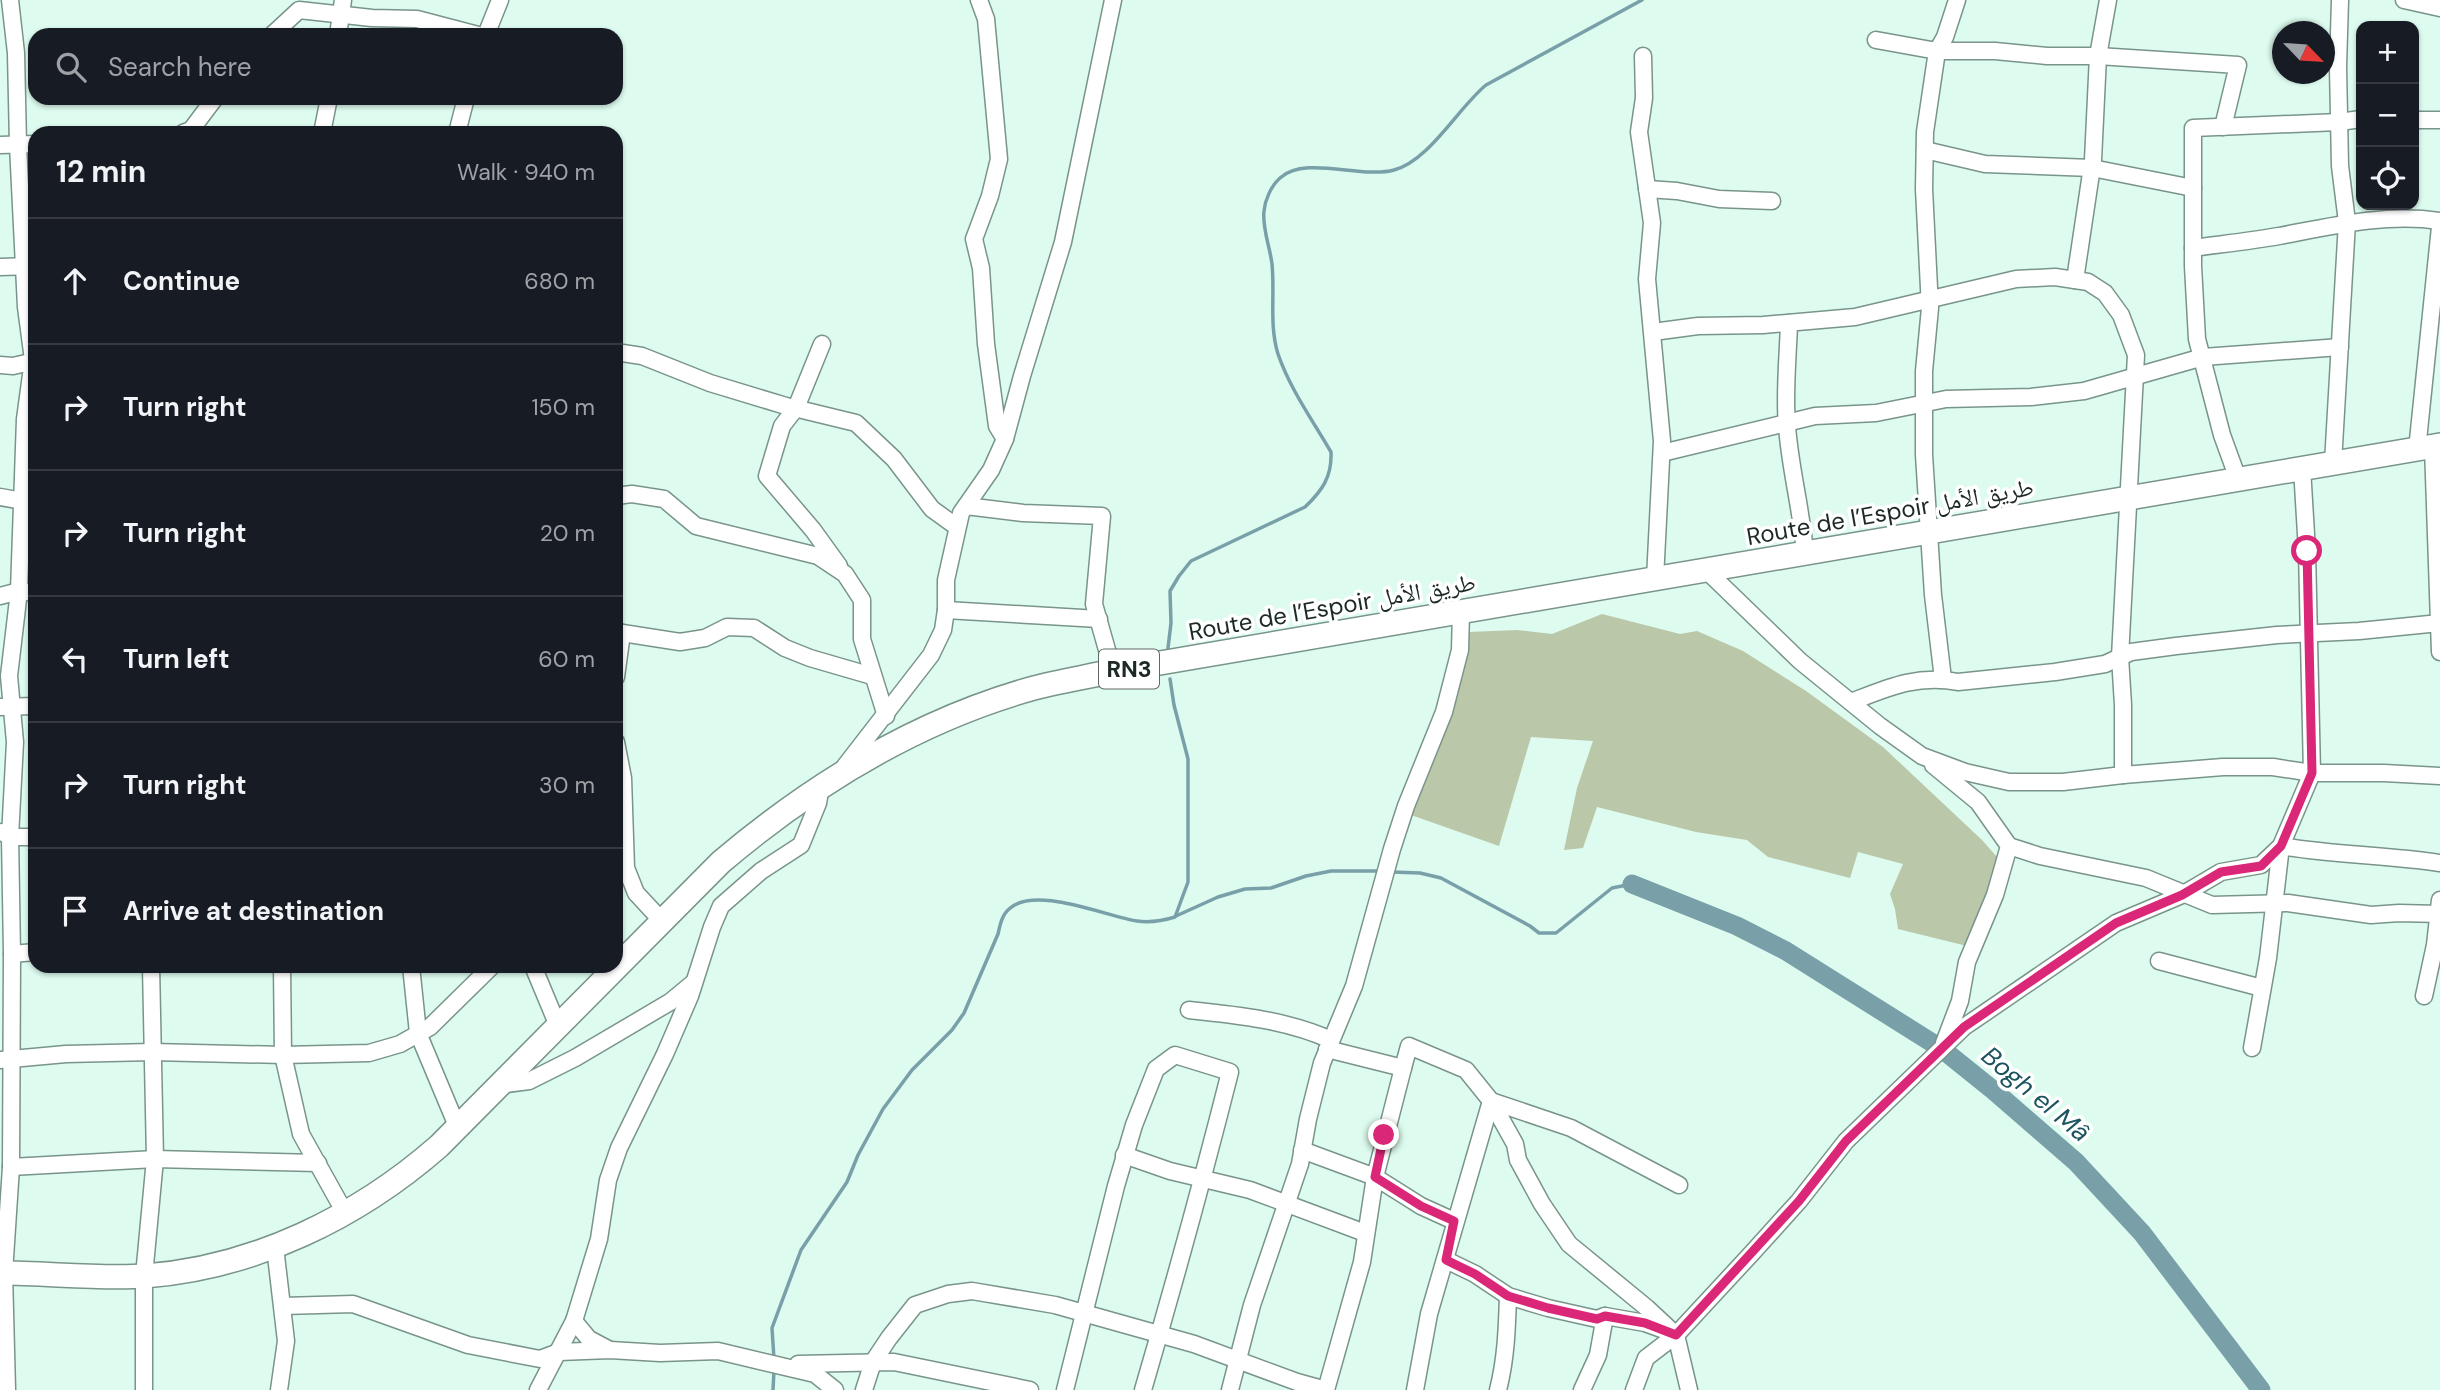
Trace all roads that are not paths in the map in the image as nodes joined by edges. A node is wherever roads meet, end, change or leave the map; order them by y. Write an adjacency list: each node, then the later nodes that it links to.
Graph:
1 (10, 0): 33 (street)
2 (500, 0): 15 (street)
3 (979, 0): 64 (street)
4 (1113, 0): 64 (street)
5 (1957, 0): 17 (street)
6 (2108, 0): 19 (street)
7 (2340, 0): 26 (street)
8 (2404, 0): 11 (street)
9 (301, 5): 10 (street); 12 (street)
10 (342, 7): 13 (street); 14 (street)
11 (2440, 8)
12 (279, 28)
13 (339, 28)
14 (452, 28)
15 (489, 28)
16 (1876, 40): 17 (street)
17 (1937, 51): 19 (street); 34 (street)
18 (1643, 56): 37 (street)
19 (2098, 56): 30 (street); 35 (street)
20 (210, 105): 27 (street)
21 (328, 105): 28 (street)
22 (464, 105): 29 (street)
23 (2356, 120): 26 (street)
24 (2419, 120): 25 (street)
25 (2440, 120)
26 (2339, 122): 30 (street); 40 (street)
27 (194, 126)
28 (323, 126)
29 (459, 126)
30 (2223, 127): 36 (street)
31 (28, 144): 33 (street)
32 (0, 145): 33 (street)
33 (18, 145): 43 (street)
34 (1925, 150): 35 (street); 48 (street)
35 (2092, 168): 36 (street); 47 (street)
36 (2193, 188): 42 (street)
37 (1647, 189): 38 (street); 52 (street)
38 (1772, 201)
39 (2440, 221): 40 (street)
40 (2347, 222): 42 (street); 54 (street)
41 (2440, 227): 49 (street)
42 (2193, 248): 56 (street)
43 (28, 255)
44 (28, 266): 45 (street)
45 (0, 267)
46 (28, 280): 50 (street)
47 (2074, 280): 48 (street); 59 (street)
48 (1930, 299): 51 (street); 61 (street)
49 (2436, 313): 65 (street)
50 (28, 320)
51 (1789, 323): 52 (street); 63 (street)
52 (1653, 332): 66 (street)
53 (822, 344): 62 (street)
54 (2340, 347): 56 (street); 67 (street)
55 (623, 353): 62 (street)
56 (2203, 357): 59 (street); 69 (street)
57 (28, 362): 58 (street)
58 (0, 365)
59 (2135, 374): 61 (street); 73 (street)
60 (28, 399): 70 (street)
61 (1923, 404): 63 (street); 77 (street)
62 (796, 408): 76 (street); 81 (street)
63 (1786, 424): 66 (street); 79 (street)
64 (1006, 439): 75 (street)
65 (2430, 447): 67 (highway, Route de l’Espoir طريق الأمل / RN3); 88 (street)
66 (1662, 453): 82 (street)
67 (2333, 463): 68 (highway, Route de l’Espoir طريق الأمل / RN3)
68 (2302, 468): 69 (highway, Route de l’Espoir طريق الأمل / RN3); 90 (street)
69 (2238, 479): 73 (highway, Route de l’Espoir طريق الأمل / RN3)
70 (28, 481)
71 (623, 495): 81 (street)
72 (0, 497): 74 (street)
73 (2128, 498): 77 (highway, Route de l’Espoir طريق الأمل / RN3); 92 (street)
74 (28, 502)
75 (966, 506): 76 (street); 87 (street)
76 (957, 527): 85 (street)
77 (1931, 532): 79 (highway, Route de l’Espoir طريق الأمل / RN3); 95 (street)
78 (28, 547): 83 (street)
79 (1805, 554): 80 (highway, Route de l’Espoir طريق الأمل / RN3)
80 (1707, 571): 82 (highway, Route de l’Espoir طريق الأمل / RN3); 96 (street)
81 (845, 575): 94 (street)
82 (1655, 579): 86 (highway, Route de l’Espoir طريق الأمل / RN3)
83 (27, 592): 84 (street); 98 (street)
84 (0, 596)
85 (946, 610): 87 (street); 99 (street)
86 (1461, 611): 93 (highway, Route de l’Espoir طريق الأمل / RN3); 134 (street)
87 (1099, 619): 93 (street)
88 (2440, 623): 90 (street); 91 (street)
89 (623, 633): 94 (street)
90 (2309, 634): 92 (street); 101 (street)
91 (2440, 652)
92 (2120, 657): 95 (street); 103 (street)
93 (1113, 671): 105 (highway, Route de l’Espoir طريق الأمل / RN3)
94 (872, 676): 99 (street)
95 (1943, 679): 96 (street)
96 (1851, 702): 100 (street)
97 (28, 706): 98 (street)
98 (6, 707): 107 (street)
99 (886, 716): 105 (street)
100 (1922, 756): 103 (street); 109 (street)
101 (2312, 773): 103 (street); 104 (street); 110 (street)
102 (623, 774): 106 (street)
103 (2123, 775)
104 (2440, 776)
105 (829, 781): 117 (highway, Route de l’Espoir طريق الأمل / RN3); 128 (street)
106 (623, 797)
107 (5, 834): 108 (street); 113 (street)
108 (28, 836)
109 (2009, 846): 114 (street); 136 (street)
110 (2281, 846): 112 (street); 114 (street); 115 (street)
111 (623, 849): 117 (street)
112 (2440, 863)
113 (5, 872): 119 (street)
114 (2182, 895): 115 (street); 136 (street)
115 (2275, 903): 116 (street); 129 (street)
116 (2439, 909): 130 (street)
117 (662, 921): 120 (highway, Route de l’Espoir طريق الأمل / RN3)
118 (28, 953): 119 (street)
119 (12, 954): 139 (street)
120 (623, 960)
121 (2159, 961): 129 (street)
122 (151, 973): 137 (street)
123 (282, 973): 138 (street)
124 (412, 973): 133 (street)
125 (485, 973): 133 (street)
126 (536, 973): 132 (street)
127 (610, 973): 132 (highway, Route de l’Espoir طريق الأمل / RN3)
128 (694, 982): 141 (street); 164 (street)
129 (2262, 988): 135 (street)
130 (2424, 996)
131 (1189, 1010): 134 (street)
132 (558, 1026): 141 (highway, Route de l’Espoir طريق الأمل / RN3)
133 (418, 1033): 138 (street); 143 (street)
134 (1329, 1045): 140 (street); 144 (street)
135 (2252, 1048)
136 (1942, 1049): 166 (street)
137 (152, 1052): 138 (street); 139 (street); 146 (street)
138 (283, 1055): 147 (street)
139 (5, 1060): 148 (street)
140 (1403, 1068): 142 (street); 150 (street)
141 (499, 1085): 143 (highway, Route de l’Espoir طريق الأمل / RN3)
142 (1491, 1101): 151 (street); 154 (street); 166 (street)
143 (457, 1126): 153 (highway, Route de l’Espoir طريق الأمل / RN3)
144 (1302, 1150): 150 (street); 152 (street)
145 (1124, 1155): 149 (street); 149 (street); 162 (street)
146 (155, 1159): 147 (street); 148 (street); 159 (street)
147 (318, 1163): 153 (street)
148 (7, 1172): 158 (street)
149 (1202, 1177): 152 (street); 165 (street)
150 (1375, 1177): 154 (street); 155 (street)
151 (1679, 1185)
152 (1285, 1204): 155 (street); 169 (street)
153 (345, 1213): 156 (highway, Route de l’Espoir طريق الأمل / RN3)
154 (1454, 1221): 157 (street)
155 (1365, 1233): 182 (street)
156 (275, 1247): 159 (highway, Route de l’Espoir طريق الأمل / RN3); 161 (street)
157 (1446, 1260): 160 (street); 183 (street)
158 (2, 1273): 159 (highway, Route de l’Espoir طريق الأمل / RN3); 172 (street)
159 (144, 1276): 173 (street)
160 (1508, 1296): 163 (street); 184 (street)
161 (283, 1306): 168 (street); 174 (street)
162 (1083, 1313): 165 (street); 170 (street); 179 (street)
163 (1605, 1316): 166 (street); 185 (street)
164 (574, 1321): 167 (street); 168 (street)
165 (1160, 1334): 169 (street); 180 (street)
166 (1676, 1335): 186 (street); 187 (street)
167 (610, 1350): 168 (street); 171 (street)
168 (559, 1352): 175 (street)
169 (1239, 1359): 181 (street); 182 (street)
170 (873, 1362): 171 (street); 177 (street); 178 (street)
171 (775, 1365): 176 (street)
172 (6, 1390)
173 (144, 1390)
174 (279, 1390)
175 (538, 1390)
176 (835, 1390)
177 (864, 1390)
178 (1030, 1390)
179 (1065, 1390)
180 (1143, 1390)
181 (1230, 1390)
182 (1326, 1390)
183 (1415, 1390)
184 (1498, 1390)
185 (1582, 1390)
186 (1634, 1390)
187 (1689, 1390)

